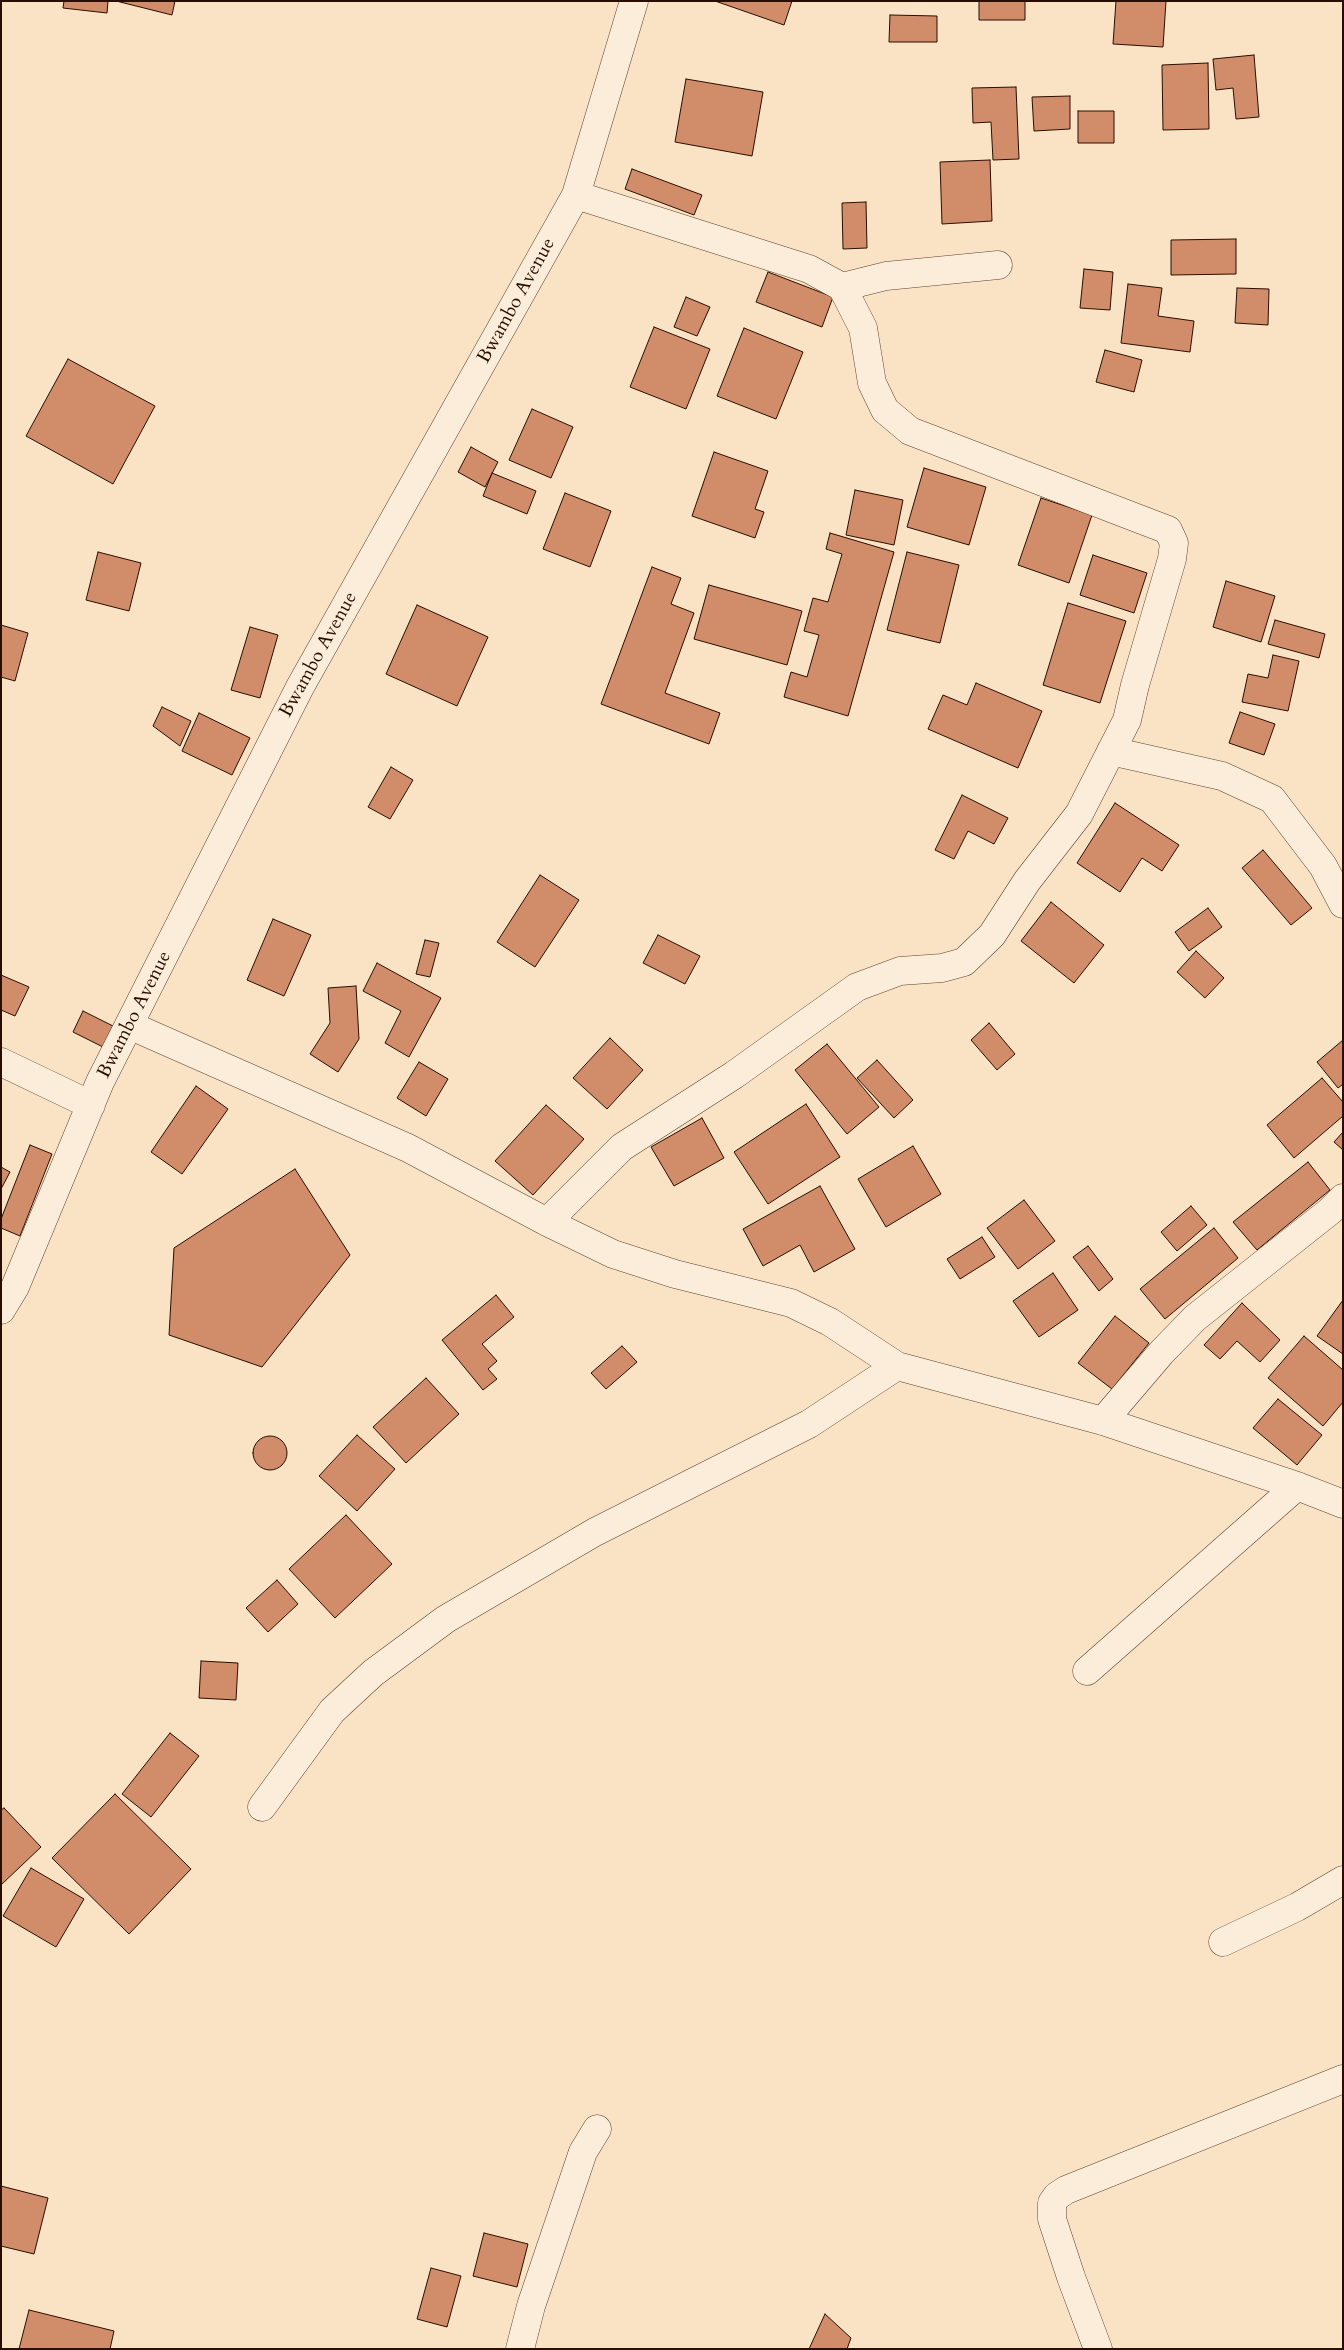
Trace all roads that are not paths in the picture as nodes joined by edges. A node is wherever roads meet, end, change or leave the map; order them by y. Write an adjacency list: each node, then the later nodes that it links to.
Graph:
1 (634, 1): 2 (street, Bwambo Avenue)
2 (576, 195): 4 (street); 7 (street, Bwambo Avenue)
3 (998, 265): 4 (street)
4 (842, 287): 5 (street)
5 (1111, 751): 6 (street); 11 (street)
6 (1343, 904)
7 (129, 1025): 9 (street, Bwambo Avenue); 11 (street)
8 (1, 1062): 9 (street)
9 (91, 1105): 12 (street, Bwambo Avenue)
10 (1343, 1198): 14 (street)
11 (547, 1222): 13 (street)
12 (6, 1292)
13 (897, 1366): 14 (street); 18 (street)
14 (1103, 1421): 15 (street)
15 (1297, 1486): 16 (street); 17 (street)
16 (1343, 1504)
17 (1086, 1671)
18 (262, 1807)
19 (1343, 1880): 20 (street)
20 (1223, 1942)
21 (1343, 2079): 24 (street)
22 (597, 2130): 23 (street)
23 (520, 2349)
24 (1098, 2349)

